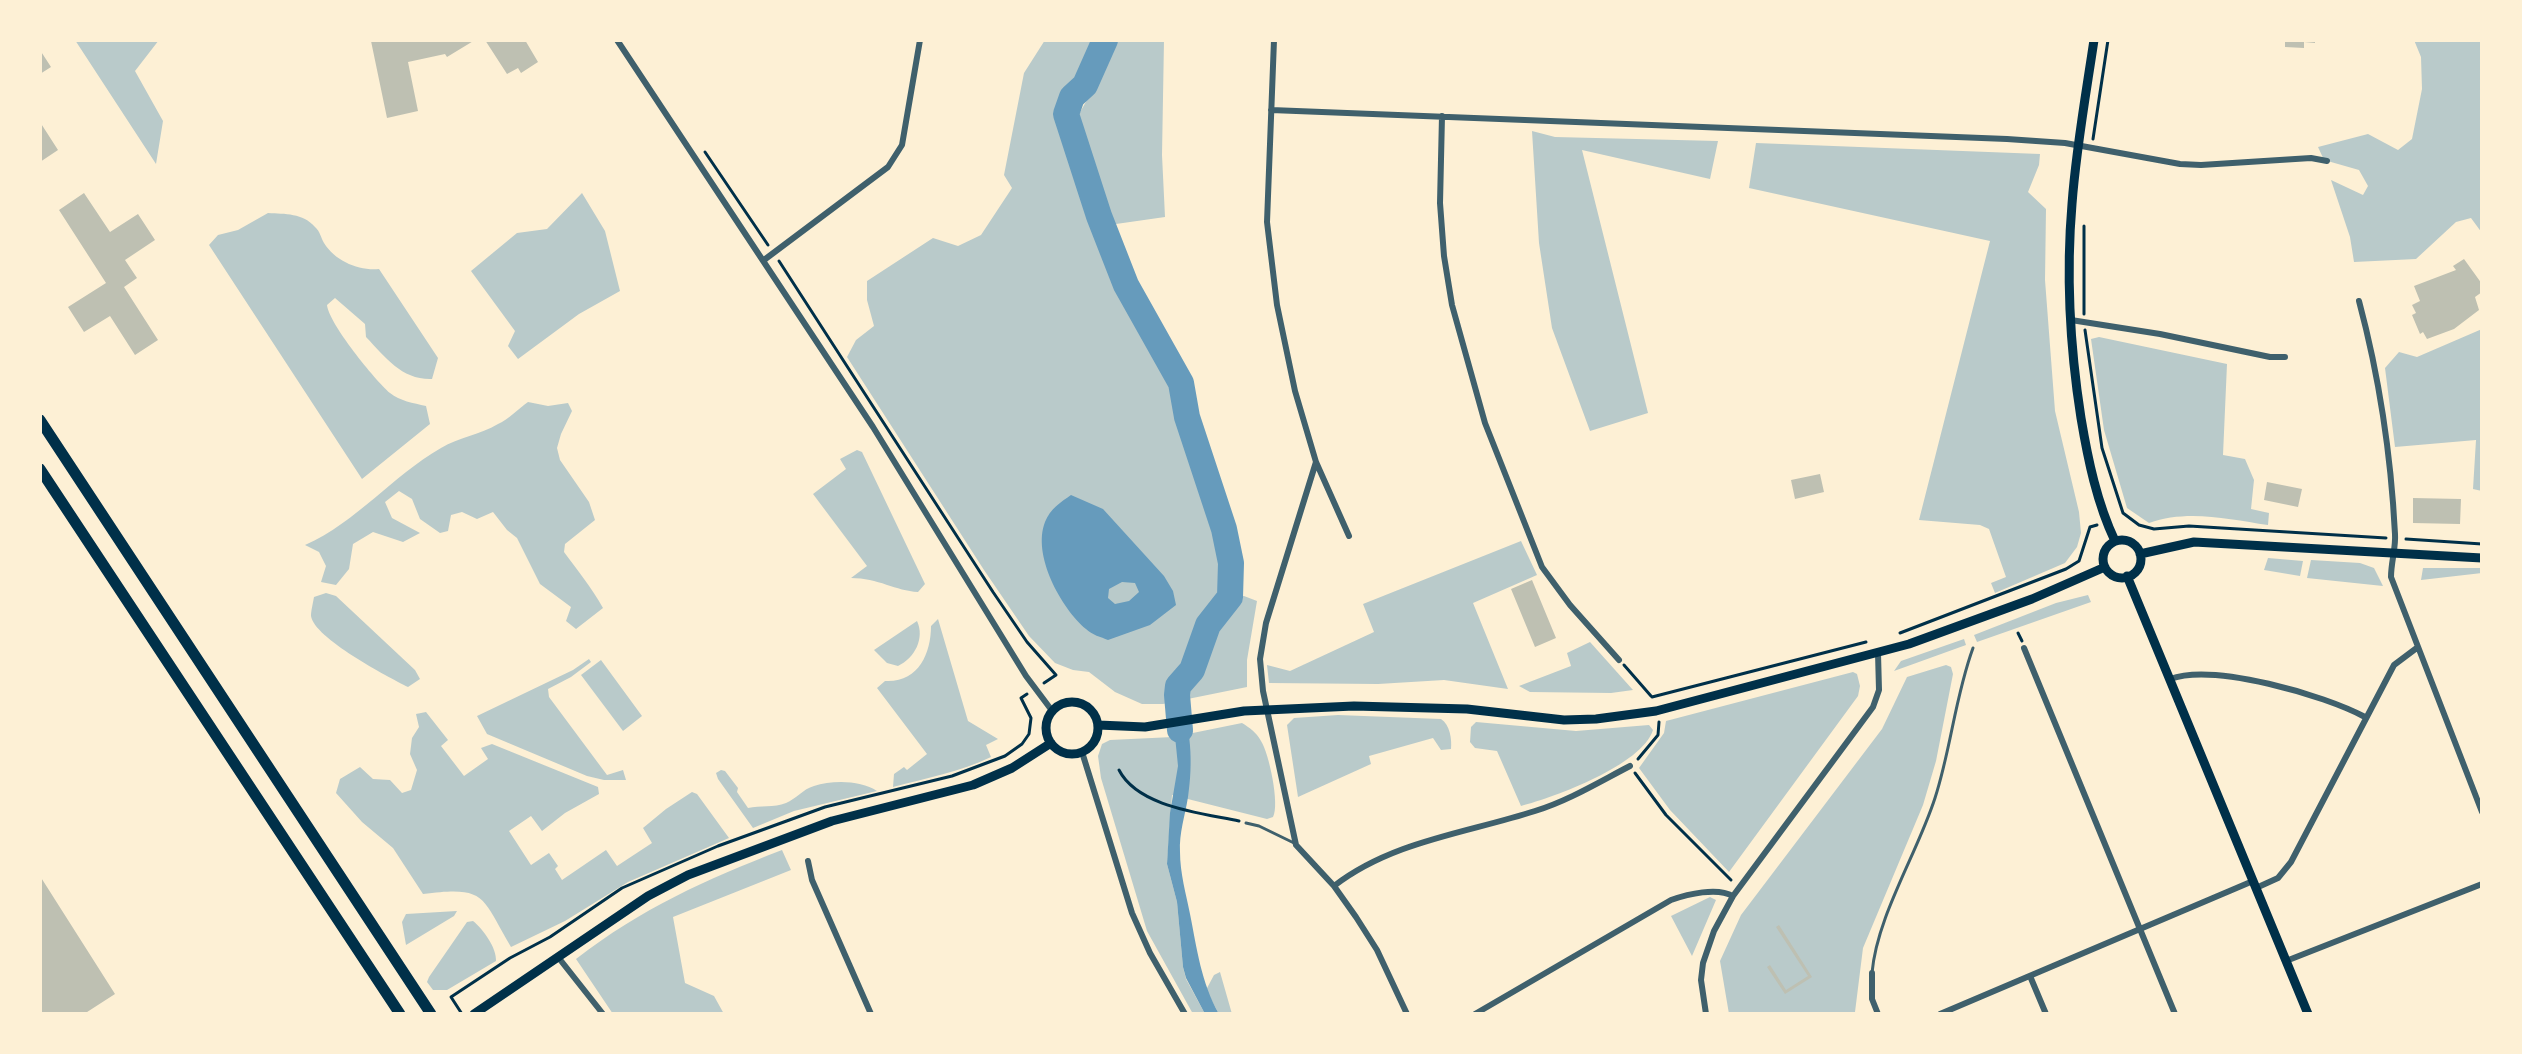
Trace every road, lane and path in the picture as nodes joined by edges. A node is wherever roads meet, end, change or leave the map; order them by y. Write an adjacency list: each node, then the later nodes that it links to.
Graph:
1 (617, 40): 12 (street)
2 (920, 40): 12 (street)
3 (1274, 40): 6 (street)
4 (2094, 40): 8 (main road)
5 (2108, 40): 9 (path)
6 (1271, 110): 7 (street); 18 (street)
7 (1442, 116): 8 (street); 36 (street)
8 (2078, 145): 9 (street); 14 (main road)
9 (2092, 148): 10 (street)
10 (2327, 161)
11 (2084, 214): 15 (path)
12 (764, 260): 40 (street)
13 (2359, 301): 22 (street)
14 (2071, 320): 15 (street); 23 (main road)
15 (2085, 322): 16 (street); 22 (path)
16 (2285, 357)
17 (40, 420): 64 (highway)
18 (1316, 462): 21 (street); 38 (street)
19 (40, 469): 58 (highway)
20 (2090, 527): 30 (path)
21 (1349, 536)
22 (2395, 538): 24 (path); 25 (street)
23 (2115, 541): 26 (main road); 28 (main road)
24 (2482, 544)
25 (2393, 552): 26 (main road); 27 (main road); 32 (street)
26 (2140, 554): 29 (main road)
27 (2482, 558)
28 (2105, 567): 29 (main road); 35 (main road)
29 (2127, 576): 37 (main road)
30 (1891, 636)
31 (1869, 641): 36 (path)
32 (2418, 647): 41 (street); 47 (street)
33 (1973, 648): 59 (lane)
34 (2024, 648): 55 (street)
35 (1878, 653): 39 (main road); 54 (street)
36 (1619, 660)
37 (2170, 679): 41 (street); 52 (main road)
38 (1266, 709): 39 (main road); 42 (main road); 49 (street)
39 (1656, 711): 45 (path)
40 (1053, 712): 42 (main road); 43 (main road)
41 (2365, 717): 52 (street)
42 (1098, 725): 44 (main road)
43 (1051, 743): 44 (main road); 56 (main road)
44 (1082, 752): 69 (street)
45 (1630, 766): 53 (street); 54 (path)
46 (1119, 770): 48 (path)
47 (2482, 812)
48 (1246, 823): 49 (lane)
49 (1296, 845): 53 (street)
50 (808, 861): 68 (street)
51 (2482, 884): 57 (street)
52 (2254, 885): 55 (street); 57 (main road)
53 (1334, 886): 70 (street)
54 (1733, 896): 71 (street); 72 (street)
55 (2140, 930): 60 (street); 76 (street)
56 (557, 956): 66 (main road); 67 (street)
57 (2286, 961): 77 (main road)
58 (371, 970): 62 (highway); 63 (highway)
59 (1872, 973): 73 (street)
60 (2030, 976): 74 (street); 75 (street)
61 (451, 997): 65 (path)
62 (392, 1014)
63 (400, 1014)
64 (431, 1014)
65 (462, 1014)
66 (474, 1014)
67 (603, 1014)
68 (871, 1014)
69 (1185, 1014)
70 (1407, 1014)
71 (1475, 1014)
72 (1706, 1014)
73 (1878, 1014)
74 (1940, 1014)
75 (2046, 1014)
76 (2175, 1014)
77 (2308, 1014)

